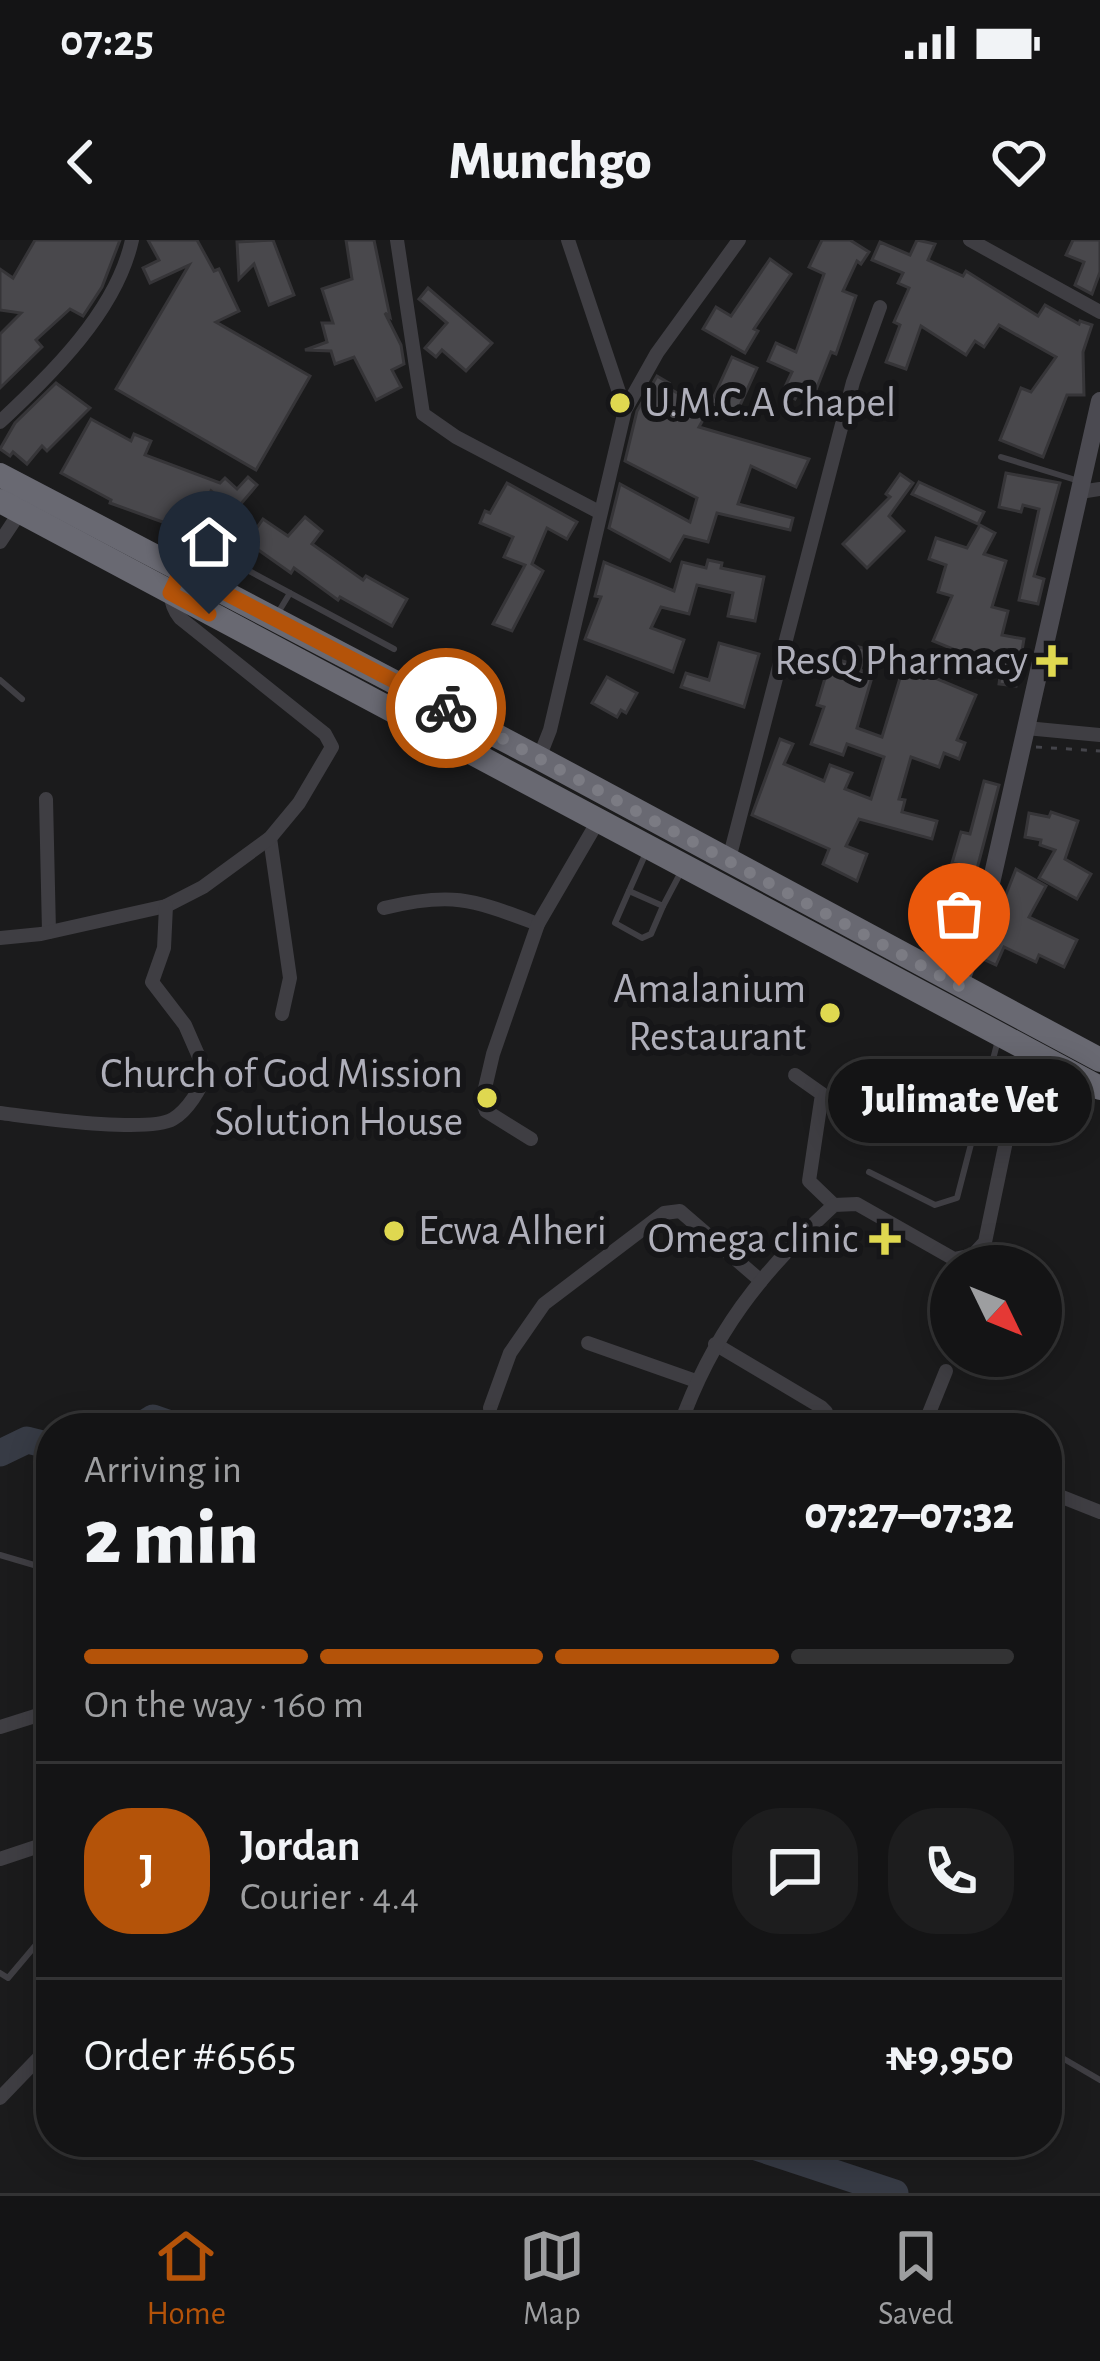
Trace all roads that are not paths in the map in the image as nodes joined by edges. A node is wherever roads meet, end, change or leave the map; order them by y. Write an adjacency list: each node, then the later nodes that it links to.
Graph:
1 (132, 240): 10 (street)
2 (397, 240): 15 (street)
3 (568, 240): 9 (street)
4 (739, 240): 9 (street)
5 (970, 240): 7 (street)
6 (880, 307): 32 (street)
7 (1100, 312)
8 (1100, 401): 13 (street)
9 (626, 410): 15 (street)
10 (0, 422)
11 (1001, 458): 13 (lane)
12 (0, 476): 18 (highway)
13 (1088, 488): 25 (street)
14 (10, 507): 16 (street); 18 (highway)
15 (599, 512): 26 (street)
16 (0, 542)
17 (240, 566): 19 (lane)
18 (176, 582): 20 (highway); 29 (highway); 30 (street)
19 (290, 593): 20 (lane); 21 (lane)
20 (274, 619): 26 (highway)
21 (394, 650)
22 (0, 680): 23 (lane)
23 (22, 699)
24 (1100, 735): 25 (street)
25 (1024, 737): 41 (street)
26 (539, 758): 28 (highway)
27 (46, 800): 39 (street)
28 (642, 812): 31 (highway); 32 (highway)
29 (598, 820): 31 (highway); 38 (street)
30 (271, 838): 35 (street); 42 (street)
31 (640, 843): 33 (highway); 34 (lane)
32 (729, 859): 41 (highway)
33 (684, 866): 36 (lane); 43 (highway)
34 (629, 891): 36 (lane); 36 (lane)
35 (166, 906): 39 (street); 48 (street)
36 (664, 906)
37 (384, 908): 38 (street)
38 (538, 924): 49 (street)
39 (49, 932): 40 (street)
40 (0, 938)
41 (959, 986): 45 (highway)
42 (282, 1014)
43 (999, 1036): 44 (highway); 50 (lane)
44 (1025, 1050): 47 (highway); 51 (street)
45 (1100, 1060)
46 (795, 1075): 51 (street)
47 (1100, 1088)
48 (0, 1113)
49 (531, 1139)
50 (868, 1172)
51 (833, 1205): 52 (street)
52 (761, 1281): 54 (street); 57 (street)
53 (588, 1343): 56 (street)
54 (715, 1344): 56 (street); 59 (street)
55 (943, 1377): 60 (street)
56 (696, 1381): 58 (street)
57 (490, 1408)
58 (684, 1413)
59 (826, 1413)
60 (927, 1413)
61 (1062, 1498): 62 (street)
62 (1100, 1512)
63 (0, 1555): 64 (lane)
64 (36, 1566)
65 (36, 1716): 66 (street)
66 (0, 1727)
67 (36, 1847): 68 (street)
68 (0, 1858)
69 (36, 1945): 70 (lane)
70 (0, 1972)
71 (1062, 2058): 73 (lane)
72 (36, 2061): 74 (street)
73 (1100, 2080)
74 (0, 2098)

